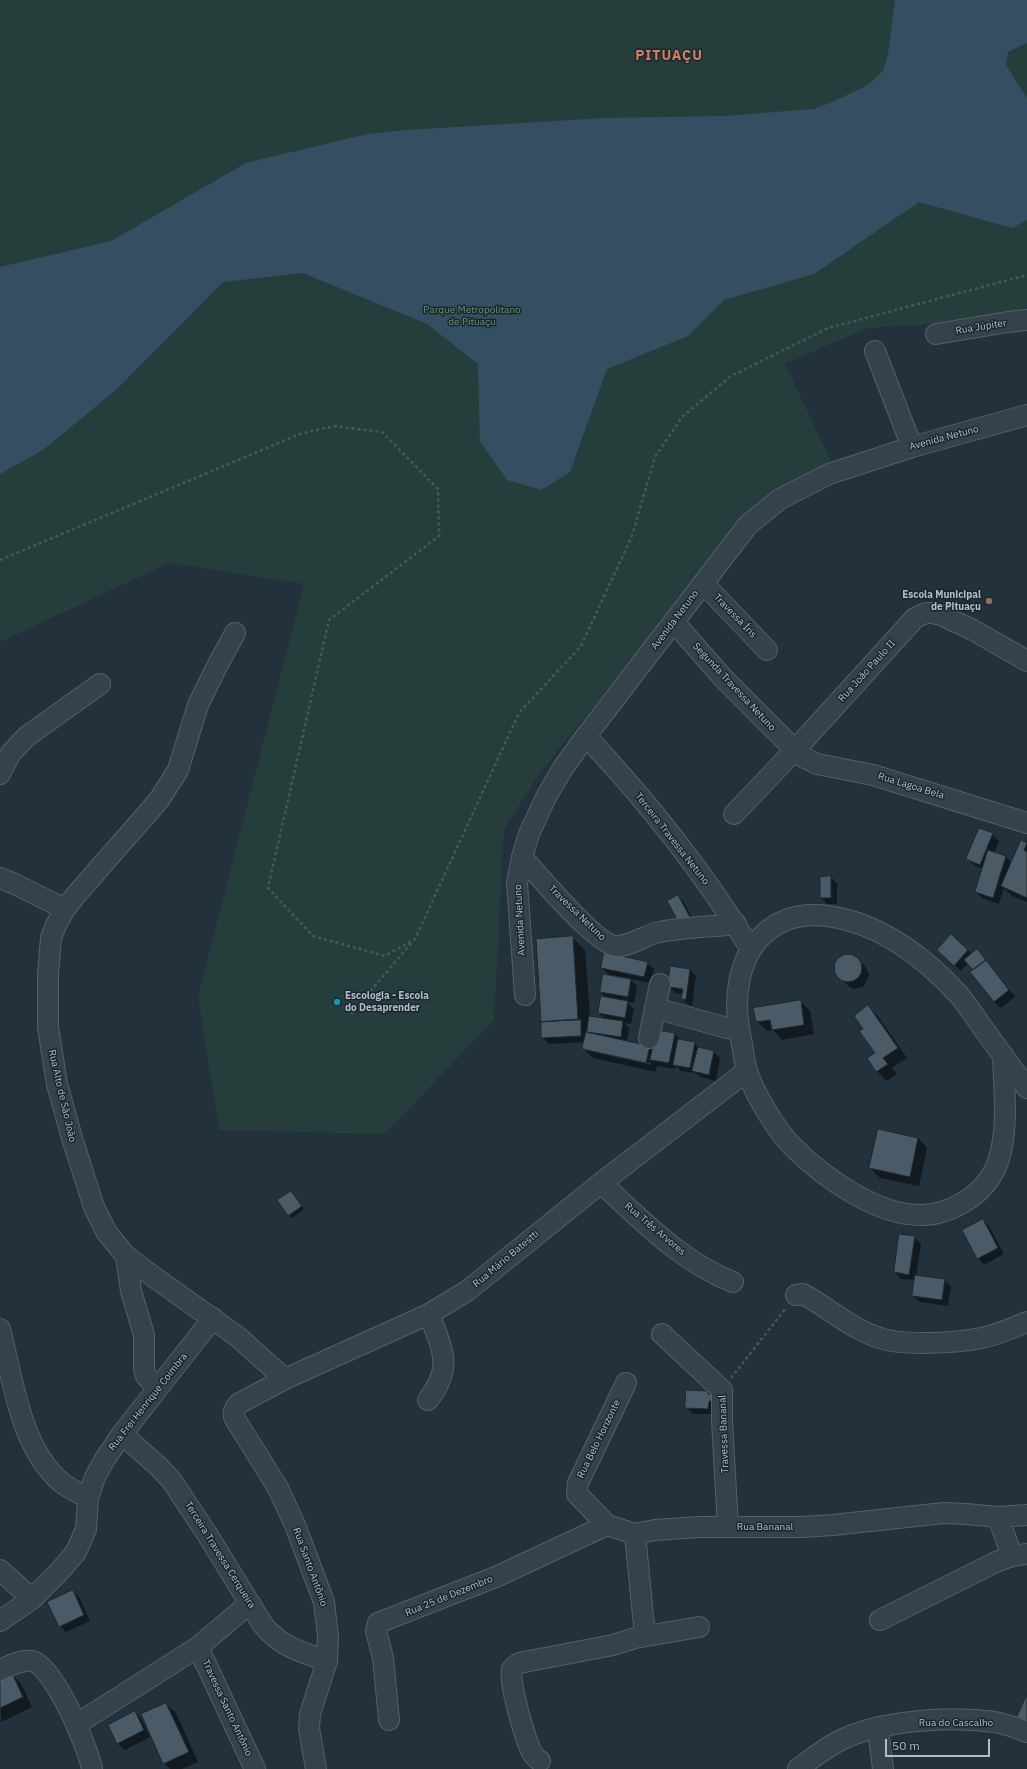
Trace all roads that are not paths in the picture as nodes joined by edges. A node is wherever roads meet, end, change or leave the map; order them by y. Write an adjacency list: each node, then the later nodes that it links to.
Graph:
1 (1027, 320): 2 (street, Rua Júpiter)
2 (936, 334)
3 (875, 351): 5 (street)
4 (1027, 415): 5 (street, Avenida Netuno)
5 (912, 447): 6 (street, Avenida Netuno)
6 (703, 583): 7 (street, Avenida Netuno); 9 (street, Travessa Íris)
7 (674, 622): 12 (street, Avenida Netuno); 13 (street, Segunda Travessa Netuno)
8 (235, 633): 19 (street, Rua Alto de São João)
9 (767, 650)
10 (1027, 660): 13 (street, Rua João Paulo II)
11 (100, 684): 14 (street)
12 (586, 736): 17 (street, Avenida Netuno); 20 (street, Terceira Travessa Netuno)
13 (795, 750): 15 (street, Rua João Paulo II); 16 (street, Rua Lagoa Bela)
14 (0, 774)
15 (734, 814)
16 (1027, 823)
17 (522, 856): 20 (street, Travessa Netuno); 23 (street, Avenida Netuno)
18 (0, 878): 19 (street)
19 (65, 909): 31 (street, Rua Alto de São João)
20 (736, 924): 21 (street, Terceira Travessa Netuno)
21 (750, 948): 25 (street); 27 (street)
22 (660, 984): 24 (street)
23 (524, 995)
24 (655, 1008): 25 (street); 26 (street)
25 (738, 1027): 28 (street)
26 (649, 1038)
27 (1003, 1055): 28 (street); 29 (street)
28 (748, 1071): 30 (street, Rua Mário Batestti)
29 (1027, 1088)
30 (601, 1183): 32 (street, Rua Três Arvores); 34 (street, Rua Mário Batestti)
31 (126, 1256): 35 (street, Rua Alto de São João); 41 (street)
32 (733, 1282)
33 (796, 1295): 36 (street)
34 (429, 1314): 39 (street, Rua Mário Batestti); 42 (street)
35 (213, 1318): 39 (street, Rua Alto de São João); 41 (street, Rua Frei Henrique Coimbra)
36 (1027, 1322)
37 (0, 1329): 45 (street)
38 (662, 1334): 49 (street, Travessa Bananal)
39 (285, 1379): 43 (street, Rua Mário Batestti)
40 (626, 1383): 48 (street, Rua Belo Horizonte)
41 (158, 1388): 44 (street, Rua Frei Henrique Coimbra)
42 (428, 1400)
43 (238, 1404): 60 (street, Rua Santo Antônio)
44 (122, 1434): 45 (street, Rua Frei Henrique Coimbra); 54 (street, Terceira Travessa Cerqueira)
45 (88, 1498): 53 (street, Rua Frei Henrique Coimbra)
46 (1027, 1514): 47 (street, Rua Bananal)
47 (998, 1517): 49 (street, Rua Bananal); 51 (street)
48 (607, 1525): 50 (street, Rua Belo Horizonte); 62 (street, Rua 25 de Dezembro)
49 (728, 1527): 50 (street, Rua Bananal)
50 (635, 1534): 58 (street)
51 (1020, 1555): 55 (street)
52 (0, 1570): 53 (street)
53 (32, 1600): 56 (street, Rua Frei Henrique Coimbra)
54 (250, 1603): 59 (street); 60 (street, Terceira Travessa Cerqueira)
55 (880, 1620)
56 (0, 1621)
57 (698, 1627): 58 (street)
58 (645, 1636): 66 (street)
59 (198, 1647): 63 (street); 68 (street, Travessa Santo Antônio)
60 (327, 1661): 69 (street, Rua Santo Antônio)
61 (0, 1670): 63 (street)
62 (389, 1720)
63 (77, 1724): 67 (street)
64 (878, 1728): 65 (street, Rua do Cascalho); 70 (street, Rua do Cascalho); 71 (street)
65 (1027, 1732)
66 (540, 1760)
67 (92, 1769)
68 (255, 1769)
69 (316, 1769)
70 (798, 1769)
71 (883, 1769)

